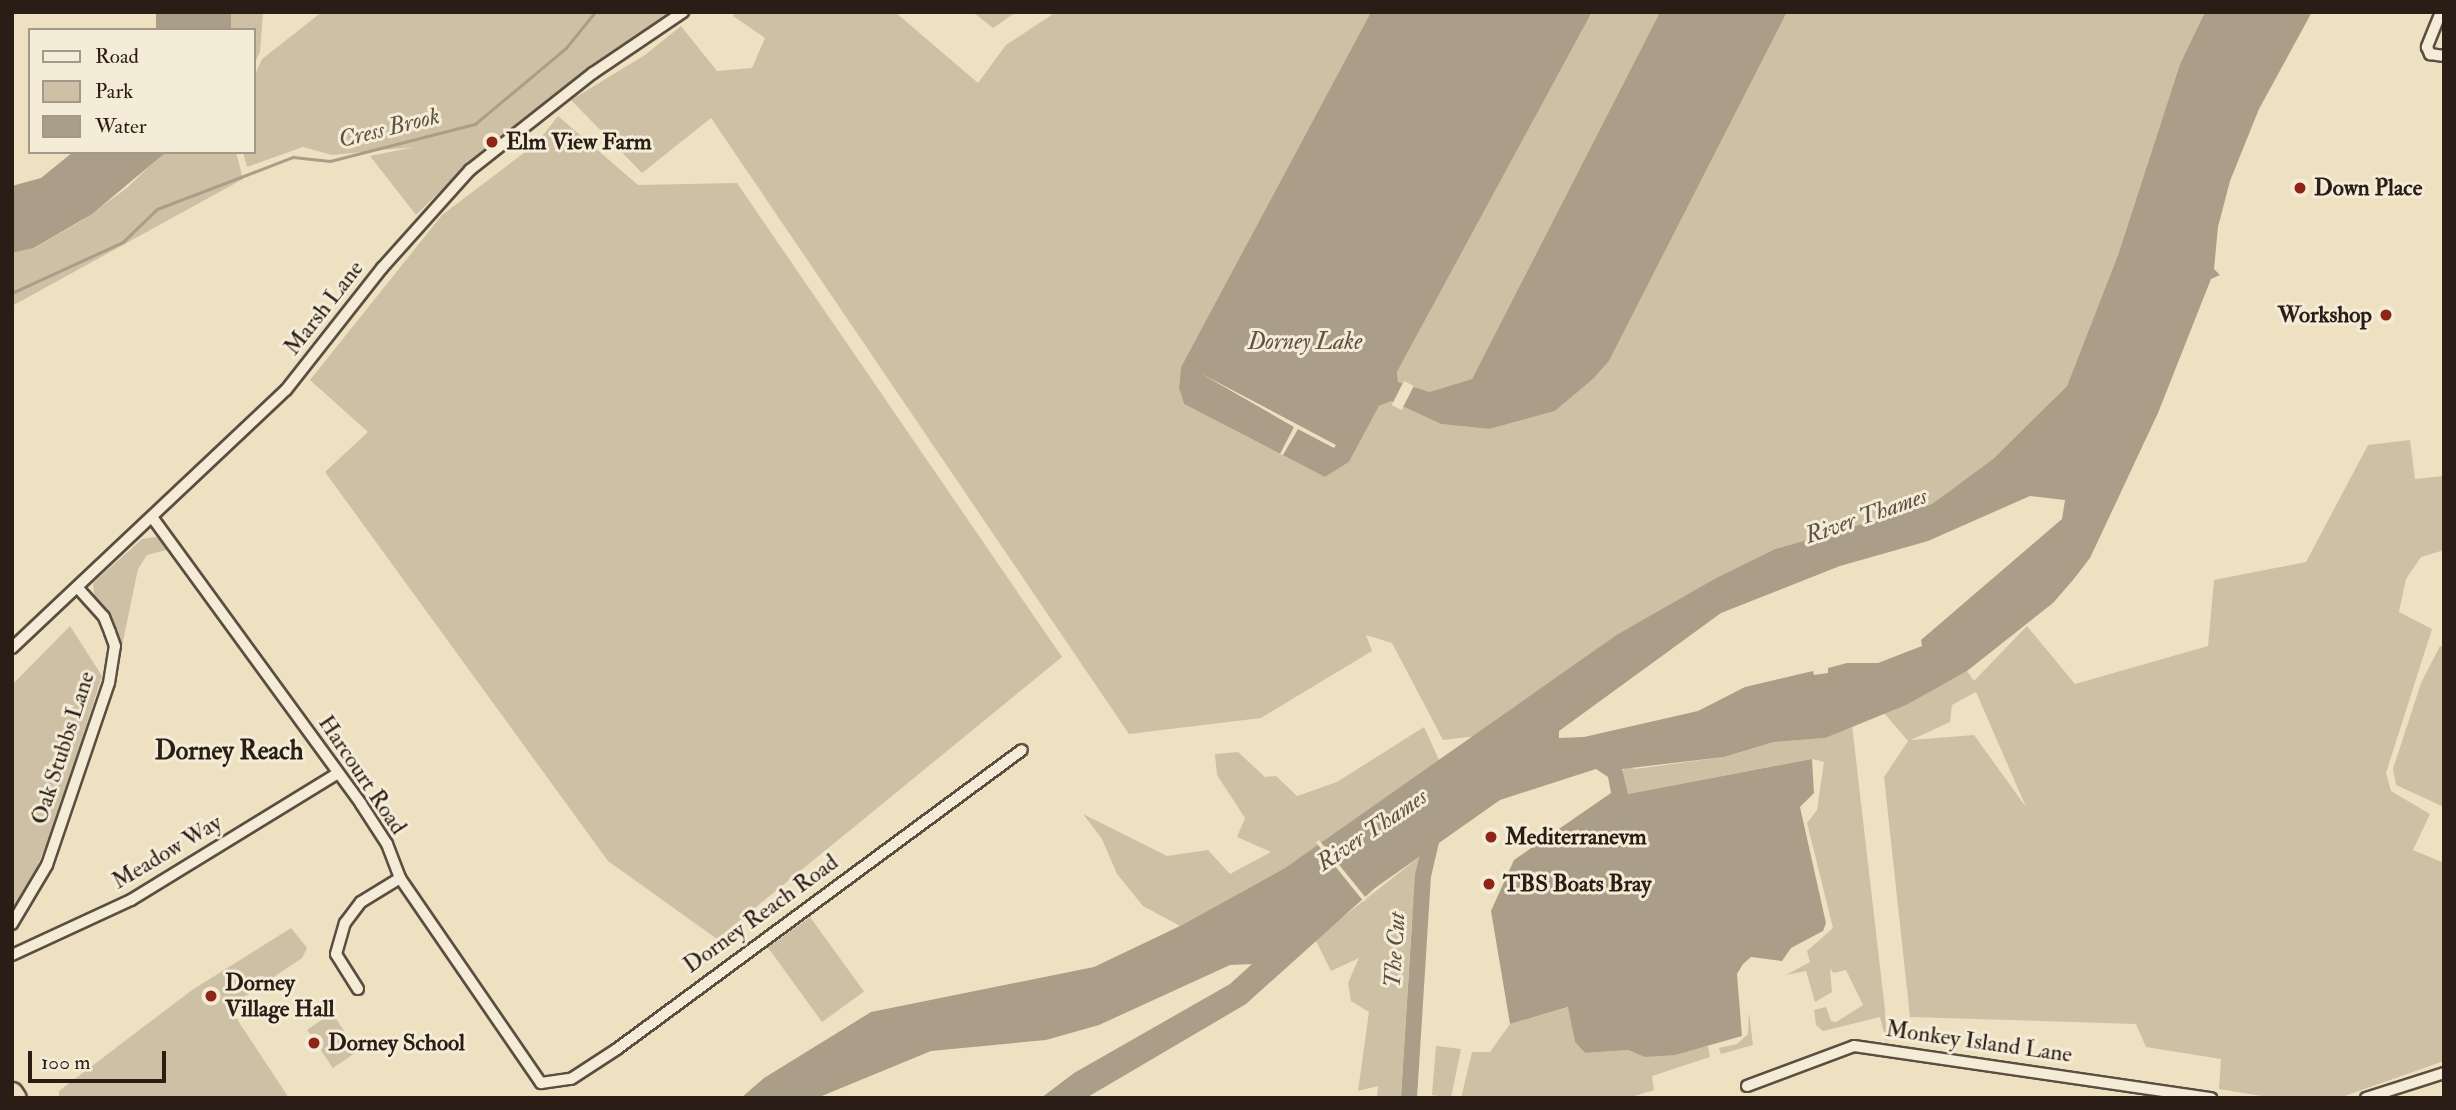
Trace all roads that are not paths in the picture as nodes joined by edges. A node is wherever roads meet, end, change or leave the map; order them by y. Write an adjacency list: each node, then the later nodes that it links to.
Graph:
1 (683, 12): 4 (street, Marsh Lane)
2 (2441, 12): 3 (street)
3 (2444, 56)
4 (152, 517): 5 (street, Marsh Lane); 8 (street, Harcourt Road)
5 (77, 587): 6 (street, Marsh Lane); 10 (street, Oak Stubbs Lane)
6 (12, 648)
7 (1022, 750): 13 (street, Dorney Reach Road)
8 (338, 773): 9 (street, Harcourt Road); 11 (street, Meadow Way)
9 (400, 878): 12 (street); 13 (street, Harcourt Road)
10 (12, 924)
11 (12, 955)
12 (358, 989)
13 (524, 1064)
14 (2444, 1073): 19 (street)
15 (1747, 1086): 18 (street, Monkey Island Lane)
16 (12, 1091): 17 (highway)
17 (16, 1098)
18 (2211, 1098)
19 (2366, 1098)

